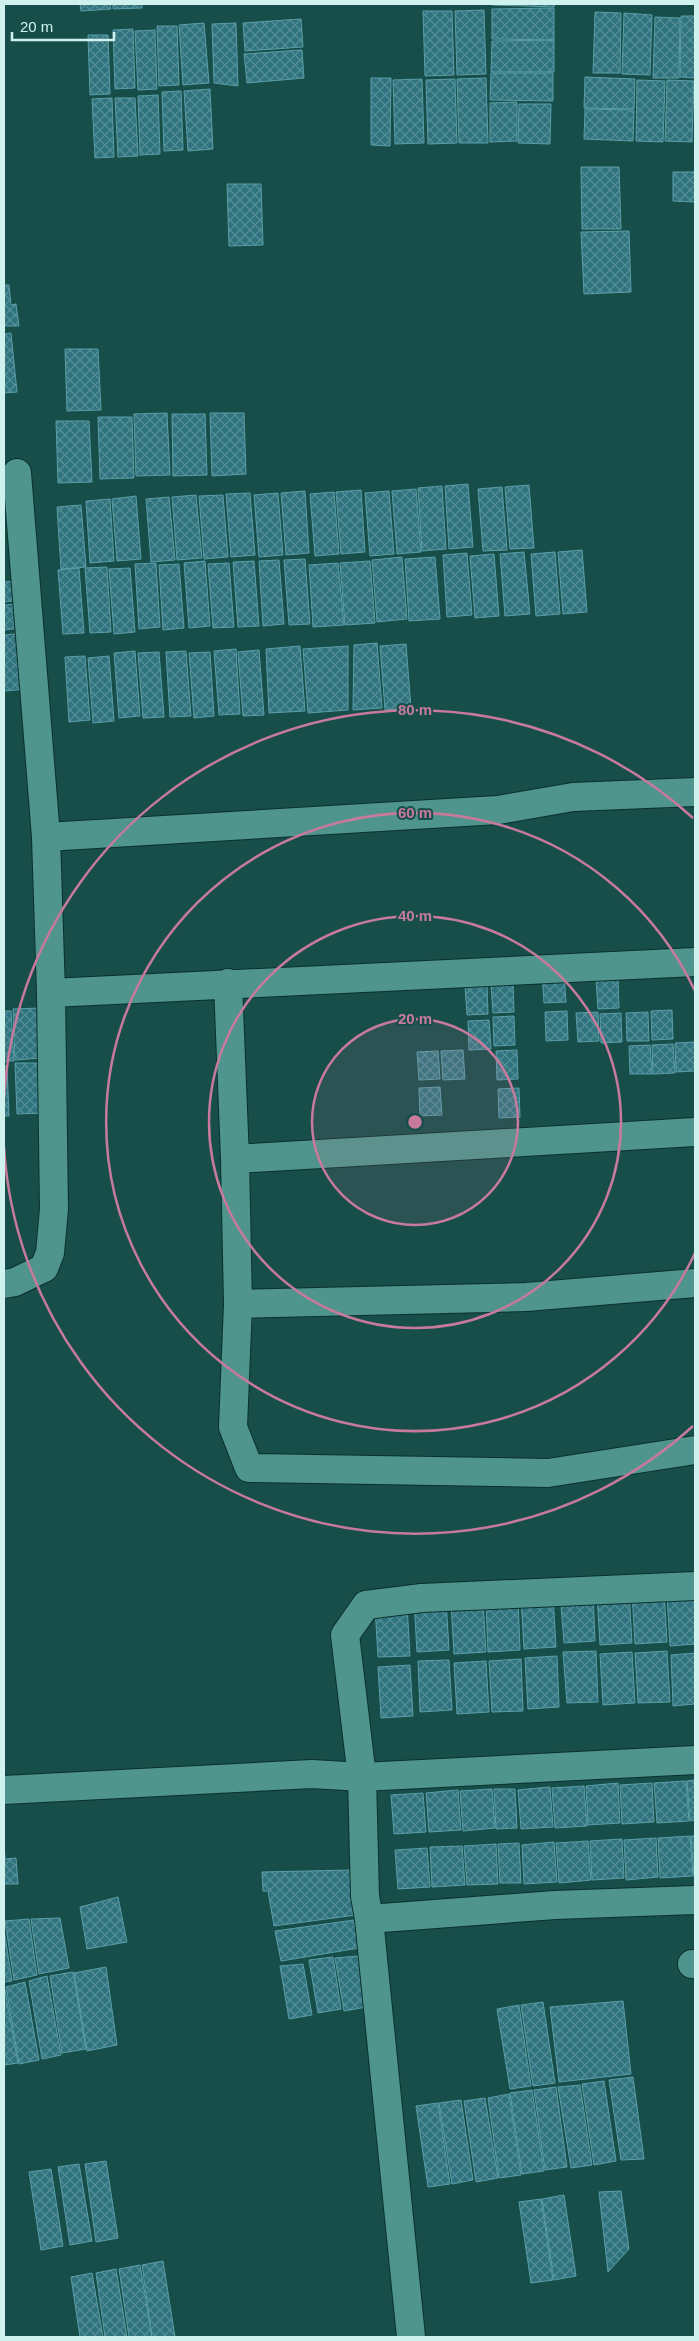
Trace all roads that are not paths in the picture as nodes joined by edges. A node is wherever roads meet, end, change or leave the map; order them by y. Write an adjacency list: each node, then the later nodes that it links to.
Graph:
1 (16, 473): 3 (street)
2 (695, 792): 3 (street)
3 (46, 837): 6 (street)
4 (695, 962): 5 (street)
5 (228, 983): 6 (street); 8 (street)
6 (51, 993): 10 (street)
7 (695, 1132): 8 (street)
8 (235, 1159): 11 (street)
9 (695, 1283): 11 (street)
10 (4, 1284)
11 (238, 1304): 12 (street)
12 (695, 1450)
13 (695, 1586): 15 (street)
14 (695, 1760): 15 (street)
15 (362, 1777): 16 (street); 18 (street)
16 (4, 1790)
17 (695, 1900): 18 (street)
18 (369, 1919): 19 (street)
19 (411, 2337)

